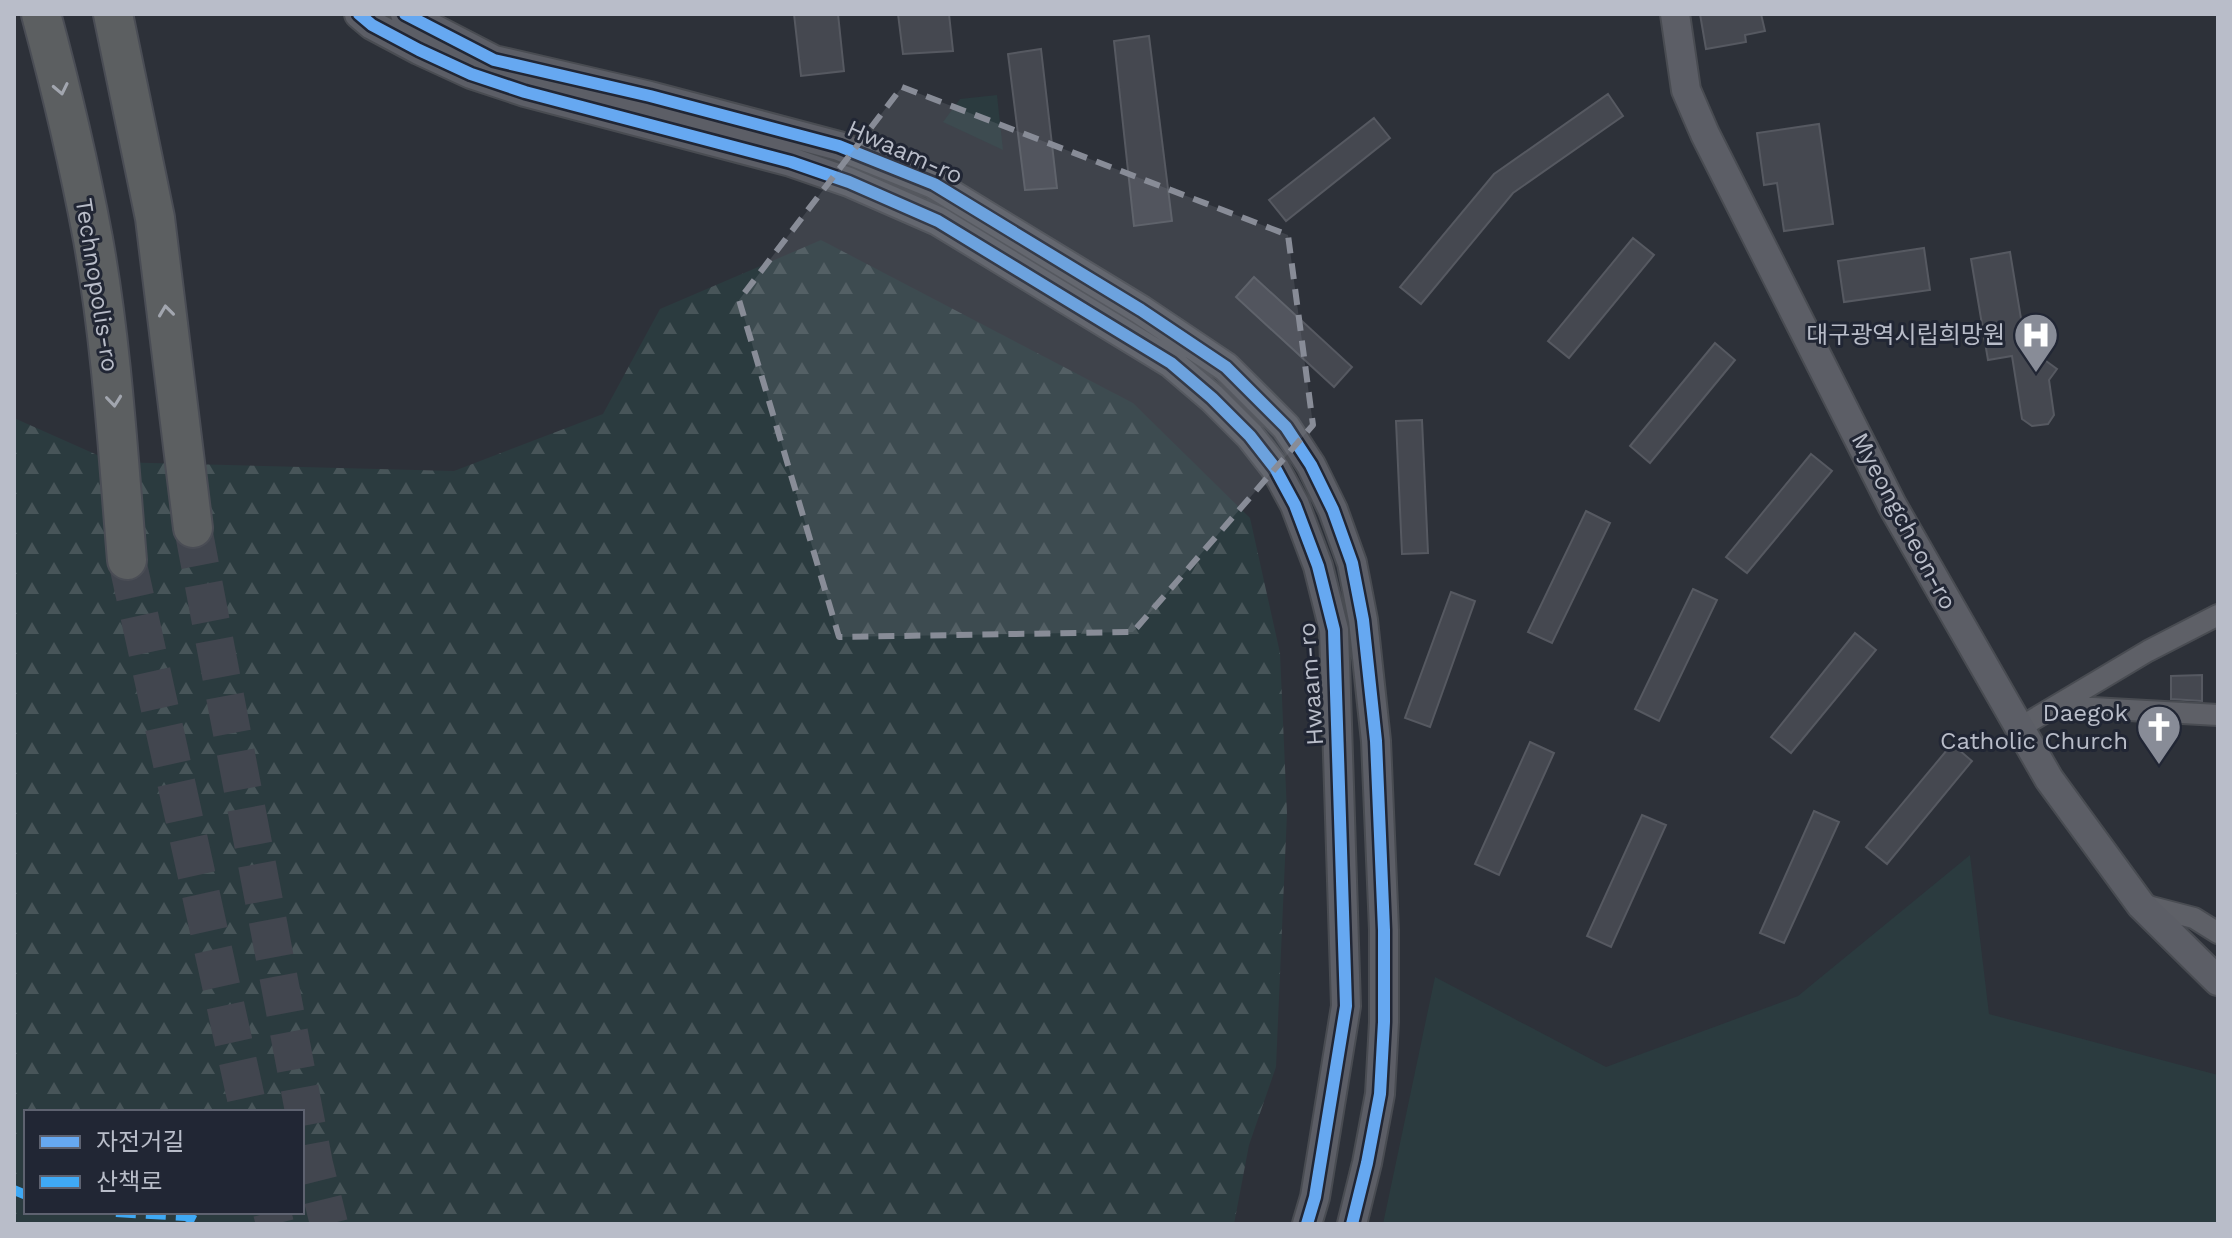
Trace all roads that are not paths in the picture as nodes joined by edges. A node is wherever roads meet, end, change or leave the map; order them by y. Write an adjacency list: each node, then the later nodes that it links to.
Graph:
1 (41, 14): 7 (highway, Technopolis-ro, one-way to 7)
2 (113, 14): 6 (highway, one-way to 2)
3 (359, 14): 15 (main road, Hwaam-ro)
4 (405, 14): 16 (main road, Hwaam-ro)
5 (1675, 14): 11 (main road, Myeongcheon-ro)
6 (193, 528)
7 (127, 560)
8 (2218, 615): 9 (street)
9 (2062, 704): 10 (street); 11 (street)
10 (2218, 715)
11 (2019, 728): 12 (main road, Myeongcheon-ro)
12 (2141, 905): 13 (street); 14 (main road, Myeongcheon-ro)
13 (2218, 933)
14 (2218, 981)
15 (1307, 1224)
16 (1352, 1224)

